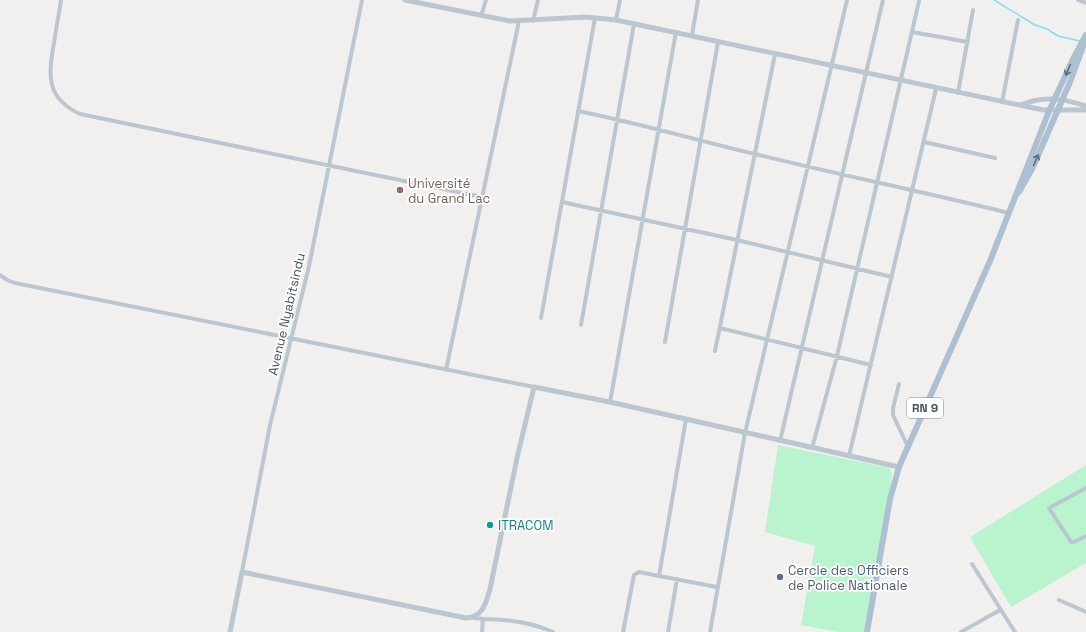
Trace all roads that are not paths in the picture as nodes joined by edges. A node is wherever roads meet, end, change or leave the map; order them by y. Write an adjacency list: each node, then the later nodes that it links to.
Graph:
1 (61, 0): 49 (street)
2 (362, 0): 49 (street, Avenue Nyabitsindu)
3 (405, 0): 12 (street)
4 (486, 0): 15 (street)
5 (538, 0): 20 (street)
6 (620, 0): 17 (street)
7 (698, 0): 24 (street)
8 (847, 0): 30 (street)
9 (883, 0): 31 (street)
10 (1078, 0): 13 (street)
11 (919, 1): 23 (street)
12 (434, 3): 15 (street)
13 (1086, 3)
14 (973, 10): 28 (street)
15 (481, 16): 19 (street)
16 (595, 18): 17 (street); 20 (street); 40 (street)
17 (616, 20): 21 (street)
18 (1018, 20): 36 (street)
19 (519, 21): 20 (street); 55 (street)
20 (533, 21)
21 (634, 24): 22 (street); 43 (street)
22 (676, 32): 24 (street); 44 (street)
23 (912, 32): 28 (street); 32 (street)
24 (692, 35): 27 (street)
25 (1086, 35): 35 (main road, RN 9, one-way to 35)
26 (1086, 38): 35 (main road, RN 9)
27 (718, 42): 29 (street); 45 (street)
28 (968, 42): 34 (street)
29 (774, 54): 30 (street); 47 (street)
30 (831, 66): 31 (street); 50 (street)
31 (866, 74): 32 (street); 51 (street)
32 (901, 81): 33 (street); 52 (street)
33 (936, 89): 34 (street); 46 (street)
34 (958, 93): 36 (street)
35 (1059, 99): 37 (street); 38 (street); 41 (main road, RN 9); 42 (main road, RN 9)
36 (1002, 102): 37 (street)
37 (1021, 105): 41 (street)
38 (1086, 106)
39 (1086, 110): 42 (street)
40 (578, 111): 43 (street); 56 (street)
41 (1050, 111): 42 (street); 54 (main road, RN 9)
42 (1057, 111): 54 (main road, RN 9, one-way to 42)
43 (618, 119): 44 (street); 57 (street)
44 (659, 129): 45 (street); 59 (street)
45 (700, 139): 47 (street); 60 (street)
46 (924, 142): 48 (street); 53 (street)
47 (755, 154): 50 (street); 61 (street)
48 (995, 158)
49 (328, 166): 55 (street); 71 (street, Avenue Nyabitsindu)
50 (807, 166): 51 (street); 62 (street)
51 (843, 174): 52 (street); 63 (street)
52 (877, 182): 53 (street); 64 (street)
53 (912, 189): 58 (street); 66 (street)
54 (1017, 195): 58 (main road, RN 9)
55 (482, 197): 77 (street)
56 (562, 202): 57 (street); 67 (street)
57 (602, 211): 59 (street); 68 (street)
58 (1009, 213): 84 (main road, RN 9)
59 (641, 219): 60 (street); 80 (street)
60 (685, 229): 61 (street); 72 (street)
61 (737, 240): 62 (street); 69 (street)
62 (787, 252): 63 (street); 70 (street)
63 (822, 260): 64 (street); 73 (street)
64 (857, 269): 66 (street); 75 (street)
65 (0, 274): 71 (street)
66 (892, 277): 76 (street)
67 (541, 318)
68 (581, 325)
69 (720, 328): 70 (street); 74 (street)
70 (767, 339): 73 (street); 82 (street)
71 (292, 340): 77 (street); 91 (street, Avenue Nyabitsindu)
72 (665, 342)
73 (802, 348): 75 (street); 83 (street)
74 (714, 351)
75 (837, 356): 76 (street); 85 (street)
76 (871, 365): 86 (street)
77 (446, 370): 79 (street)
78 (899, 384): 84 (street)
79 (534, 387): 80 (street); 98 (street)
80 (610, 402): 81 (street)
81 (686, 419): 82 (street); 92 (street)
82 (745, 433): 83 (street); 94 (street)
83 (780, 441): 85 (street)
84 (908, 447): 87 (main road, RN 9)
85 (812, 448): 86 (street)
86 (849, 456): 87 (street)
87 (899, 467): 106 (main road, RN 9)
88 (1086, 488): 89 (street)
89 (1086, 536)
90 (972, 564): 96 (street)
91 (242, 572): 98 (street); 100 (street, Avenue Nyabitsindu)
92 (659, 576): 93 (street); 103 (street)
93 (677, 579): 94 (street); 104 (street)
94 (718, 587): 105 (street)
95 (1059, 600): 97 (street)
96 (1000, 610): 107 (street); 108 (street)
97 (1086, 612)
98 (474, 618): 99 (street)
99 (484, 619): 101 (street); 102 (street)
100 (230, 632)
101 (482, 632)
102 (553, 632)
103 (624, 632)
104 (668, 632)
105 (710, 632)
106 (867, 632)
107 (961, 632)
108 (1015, 632)

